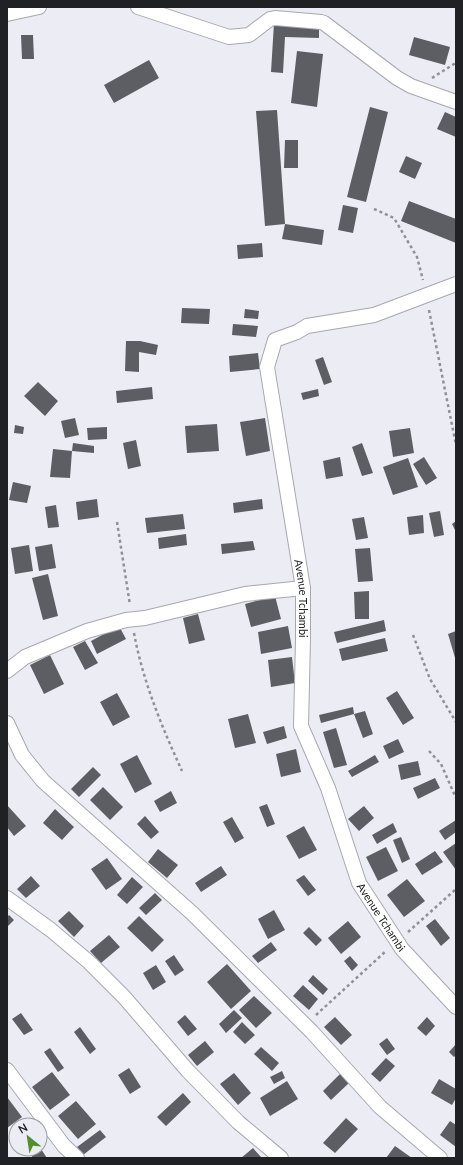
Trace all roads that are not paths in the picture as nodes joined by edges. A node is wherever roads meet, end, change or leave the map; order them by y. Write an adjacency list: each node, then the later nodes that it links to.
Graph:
1 (39, 7): 3 (street)
2 (138, 7): 4 (street)
3 (7, 14)
4 (456, 102)
5 (456, 284): 6 (street, Avenue Tchambi)
6 (303, 588): 7 (street); 10 (street, Avenue Tchambi)
7 (7, 670)
8 (7, 723): 14 (street)
9 (7, 898): 13 (street)
10 (456, 1007)
11 (7, 1070): 12 (street)
12 (77, 1158)
13 (281, 1158)
14 (440, 1158)

